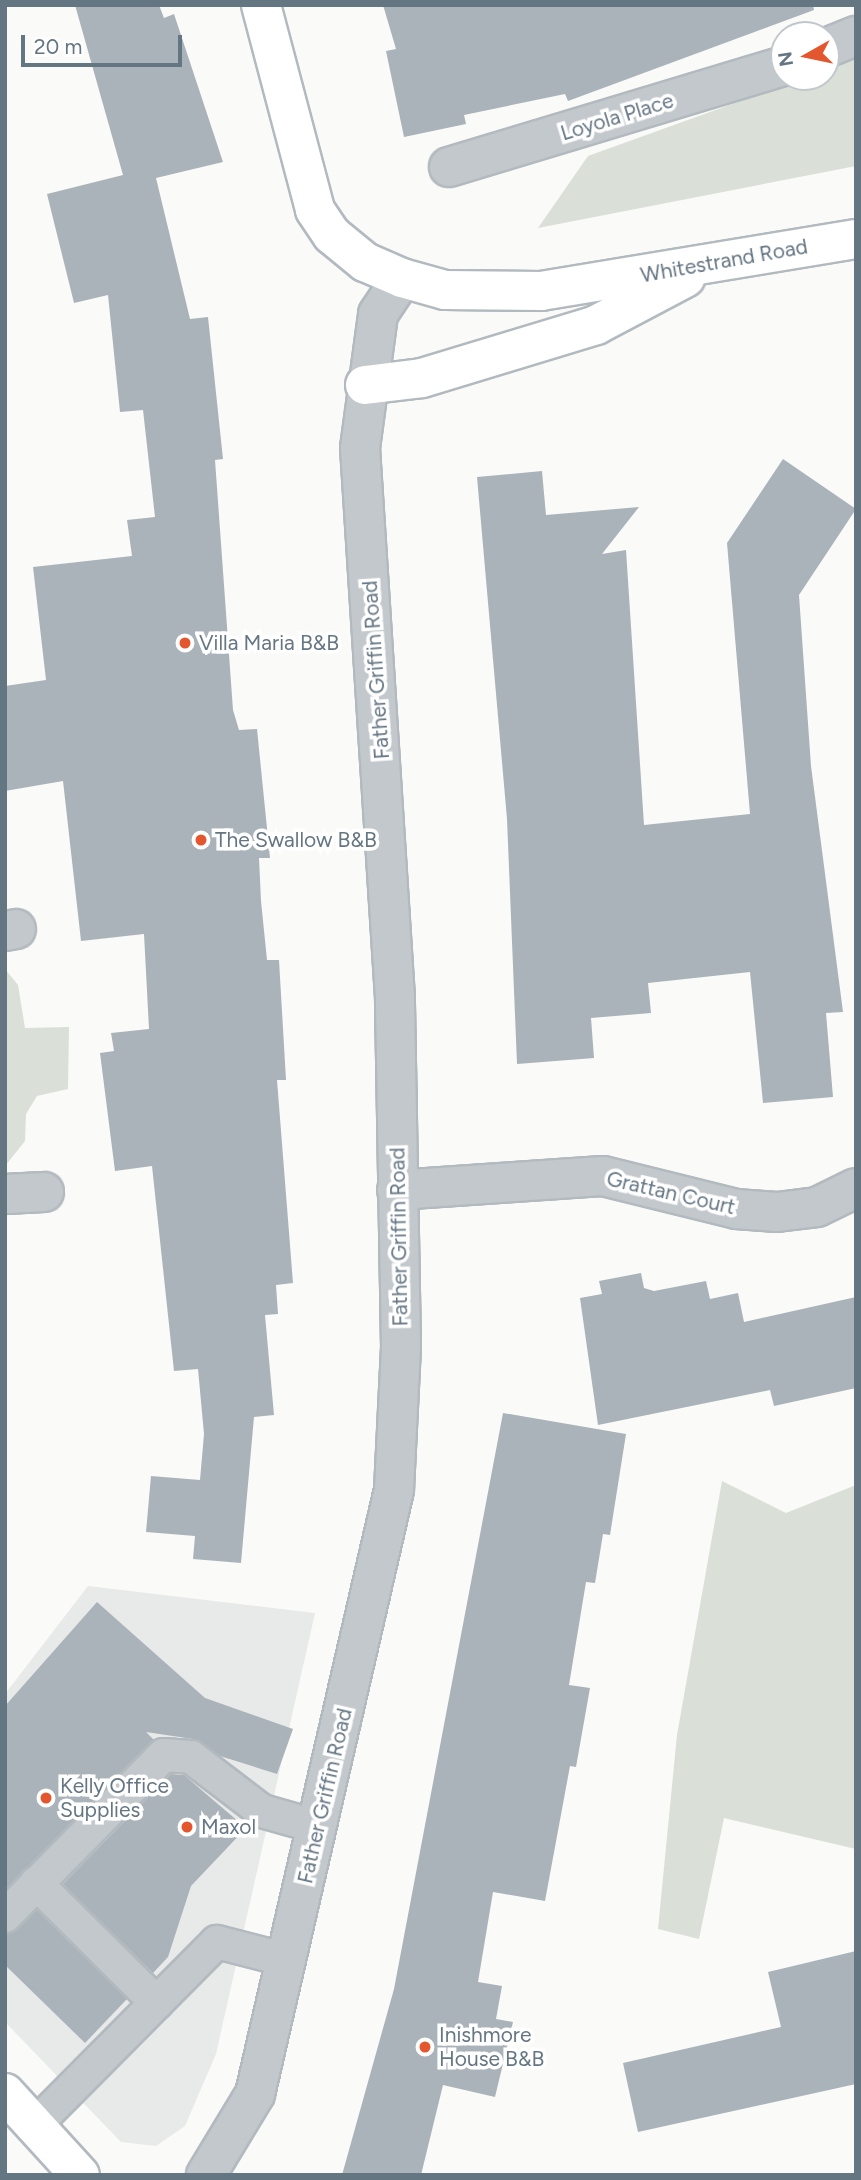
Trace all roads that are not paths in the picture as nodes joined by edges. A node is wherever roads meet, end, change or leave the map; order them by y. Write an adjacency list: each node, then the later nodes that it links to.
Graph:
1 (261, 5): 6 (main road)
2 (770, 70): 3 (street, Loyola Place)
3 (449, 167)
4 (856, 239): 5 (main road, Whitestrand Road)
5 (715, 262): 6 (main road, Whitestrand Road); 7 (main road)
6 (401, 278): 7 (street, Father Griffin Road)
7 (365, 386): 9 (street, Father Griffin Road)
8 (856, 1188): 9 (street, Grattan Court)
9 (397, 1191): 12 (street, Father Griffin Road)
10 (44, 1192): 11 (street)
11 (5, 1194)
12 (318, 1828): 13 (lane); 15 (street, Father Griffin Road)
13 (36, 1883): 14 (lane); 16 (lane)
14 (5, 1916)
15 (288, 1960): 16 (lane); 20 (street, Father Griffin Road)
16 (157, 2003): 18 (lane)
17 (5, 2093): 18 (main road)
18 (35, 2125): 19 (main road)
19 (80, 2175)
20 (206, 2175)

